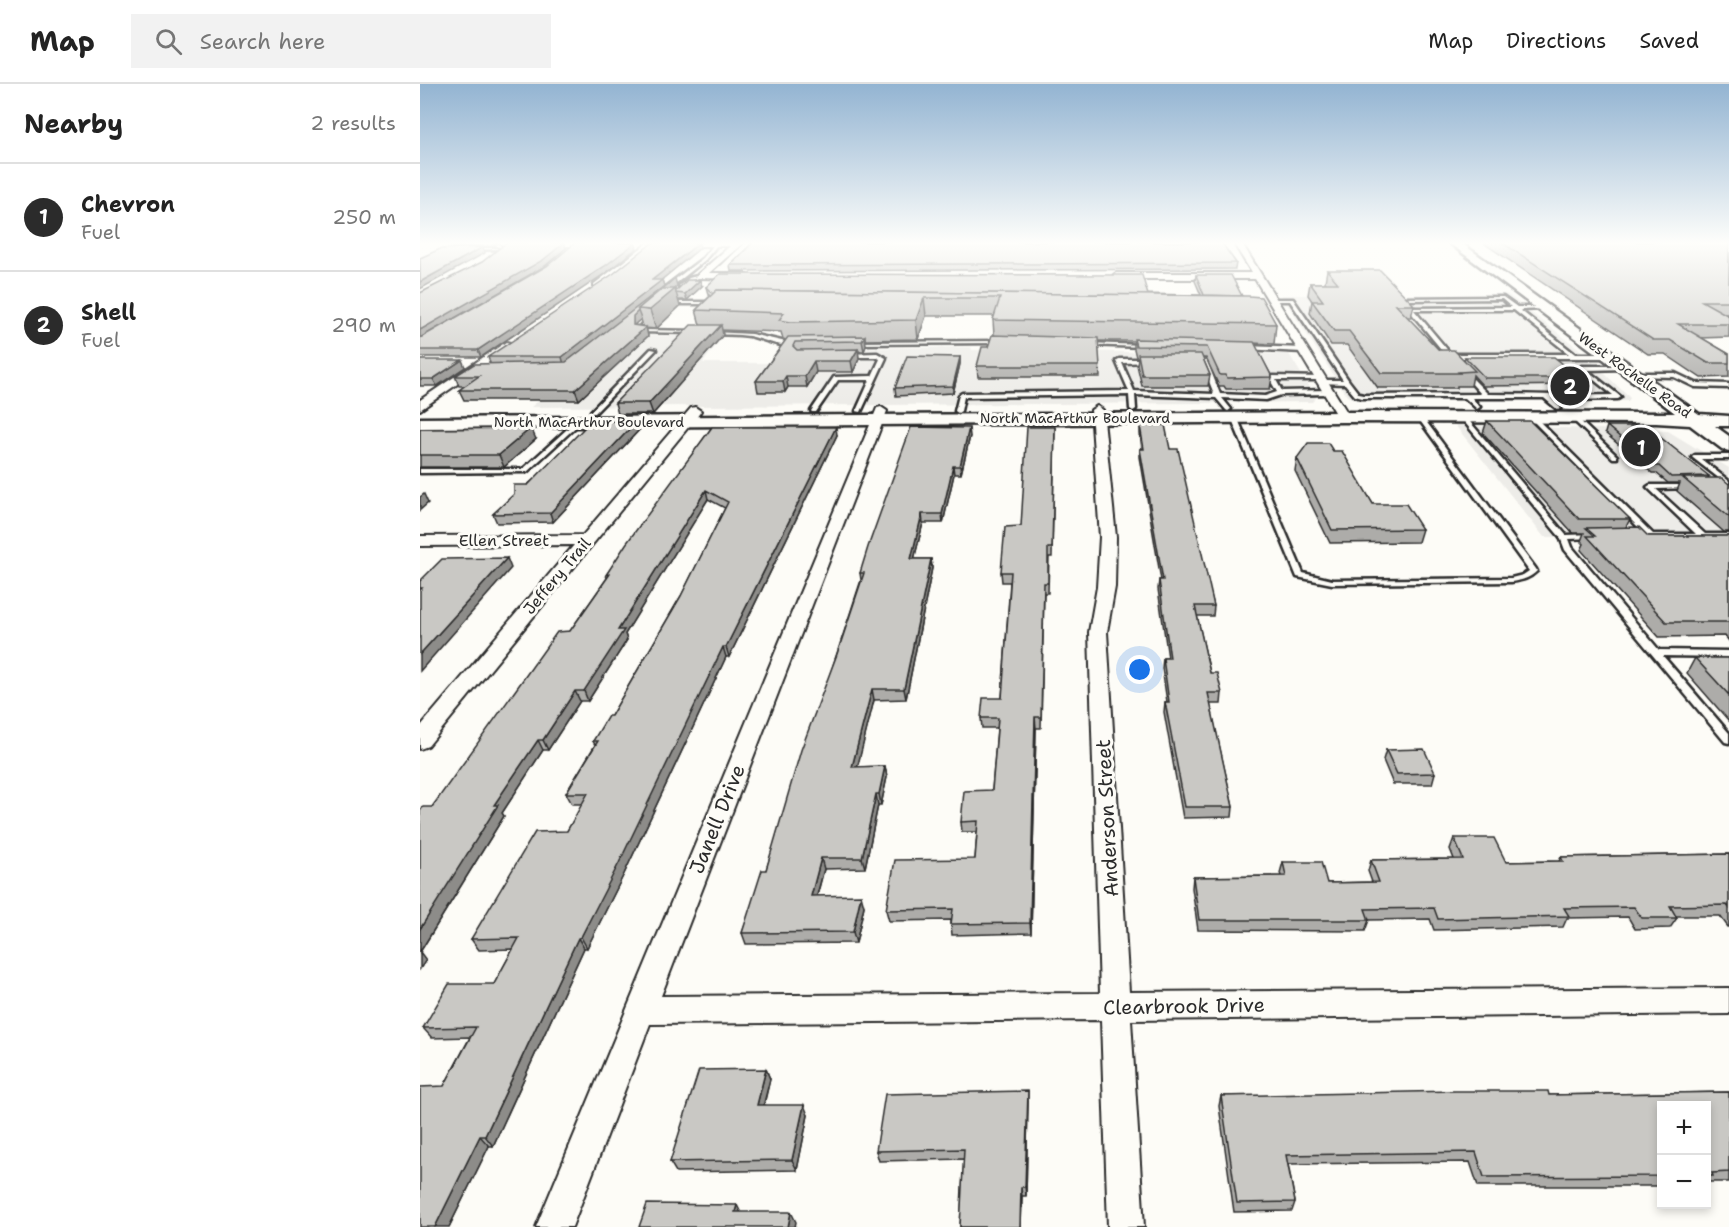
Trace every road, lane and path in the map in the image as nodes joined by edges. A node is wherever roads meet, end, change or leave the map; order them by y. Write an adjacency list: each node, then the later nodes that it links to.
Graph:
1 (1270, 295): 3 (street)
2 (1527, 295): 6 (main road, West Rochelle Road)
3 (1273, 300): 18 (street); 30 (lane)
4 (718, 303): 5 (lane)
5 (659, 308)
6 (1545, 308): 8 (lane); 22 (main road, West Rochelle Road)
7 (1411, 309): 8 (lane); 8 (lane); 20 (lane)
8 (1516, 309): 21 (lane)
9 (653, 314): 13 (lane)
10 (523, 336): 26 (street)
11 (1002, 342): 12 (lane)
12 (848, 343)
13 (800, 344)
14 (1073, 344): 15 (lane)
15 (1155, 346)
16 (1234, 348): 18 (lane)
17 (653, 350): 44 (lane)
18 (1303, 350): 29 (street)
19 (844, 355): 28 (lane)
20 (1449, 356): 21 (lane); 36 (lane)
21 (1574, 356): 22 (lane)
22 (1609, 356): 27 (main road, West Rochelle Road)
23 (1161, 361): 34 (lane)
24 (1183, 361): 38 (lane)
25 (463, 362): 26 (street)
26 (487, 365): 37 (street)
27 (1630, 371): 31 (lane); 35 (lane); 39 (main road, West Rochelle Road)
28 (874, 378): 41 (lane); 46 (lane)
29 (1321, 380): 30 (lane); 32 (street); 33 (lane)
30 (1347, 382): 36 (lane)
31 (1729, 386)
32 (1328, 392): 33 (lane); 45 (street)
33 (1280, 393): 38 (lane)
34 (1132, 401): 38 (main road, North MacArthur Boulevard); 42 (lane); 47 (main road, North MacArthur Boulevard)
35 (1552, 402): 36 (main road, North MacArthur Boulevard); 39 (main road, North MacArthur Boulevard)
36 (1473, 404): 45 (main road, North MacArthur Boulevard); 49 (main road); 50 (main road, North MacArthur Boulevard); 51 (main road, North MacArthur Boulevard); 70 (lane)
37 (420, 406)
38 (1227, 407): 45 (main road, North MacArthur Boulevard); 47 (main road, North MacArthur Boulevard); 50 (lane)
39 (1679, 408): 40 (main road, North MacArthur Boulevard); 53 (main road, West Rochelle Road)
40 (1729, 408)
41 (814, 411): 46 (main road, North MacArthur Boulevard); 48 (main road, North MacArthur Boulevard)
42 (958, 411): 46 (main road, North MacArthur Boulevard); 47 (main road, North MacArthur Boulevard)
43 (420, 412): 44 (main road, North MacArthur Boulevard)
44 (593, 412): 48 (main road, North MacArthur Boulevard)
45 (1341, 413): 49 (main road, North MacArthur Boulevard)
46 (873, 414): 47 (main road, North MacArthur Boulevard); 48 (main road, North MacArthur Boulevard); 79 (street, Janell Drive)
47 (1097, 414): 78 (street, Anderson Street)
48 (691, 416): 55 (main road, North MacArthur Boulevard); 71 (street, Jeffery Trail)
49 (1384, 417): 50 (main road, North MacArthur Boulevard)
50 (1420, 417)
51 (1533, 418): 52 (main road, North MacArthur Boulevard); 67 (lane)
52 (1574, 418): 53 (main road, North MacArthur Boulevard); 58 (lane)
53 (1695, 419): 54 (main road, North MacArthur Boulevard); 57 (main road, West Rochelle Road)
54 (1729, 421)
55 (578, 422): 56 (main road, North MacArthur Boulevard); 60 (lane)
56 (420, 423)
57 (1729, 445)
58 (1615, 457)
59 (1729, 457): 61 (lane)
60 (420, 471)
61 (1725, 478): 62 (lane)
62 (1729, 485): 64 (lane)
63 (1695, 487): 68 (lane)
64 (1718, 487)
65 (1608, 536): 70 (lane)
66 (1630, 536): 67 (lane)
67 (1651, 536): 68 (lane)
68 (1703, 536): 69 (lane)
69 (1729, 536)
70 (1564, 537): 73 (lane)
71 (588, 540): 72 (street, Ellen Street); 76 (street, Jeffery Trail)
72 (420, 542)
73 (1656, 653): 74 (lane); 75 (lane)
74 (1729, 654)
75 (1729, 740)
76 (420, 741)
77 (1729, 1001): 78 (street, Clearbrook Drive)
78 (1116, 1006): 79 (street, Clearbrook Drive); 81 (street, Anderson Street)
79 (640, 1010): 80 (street, Janell Drive)
80 (554, 1227)
81 (1126, 1227)

